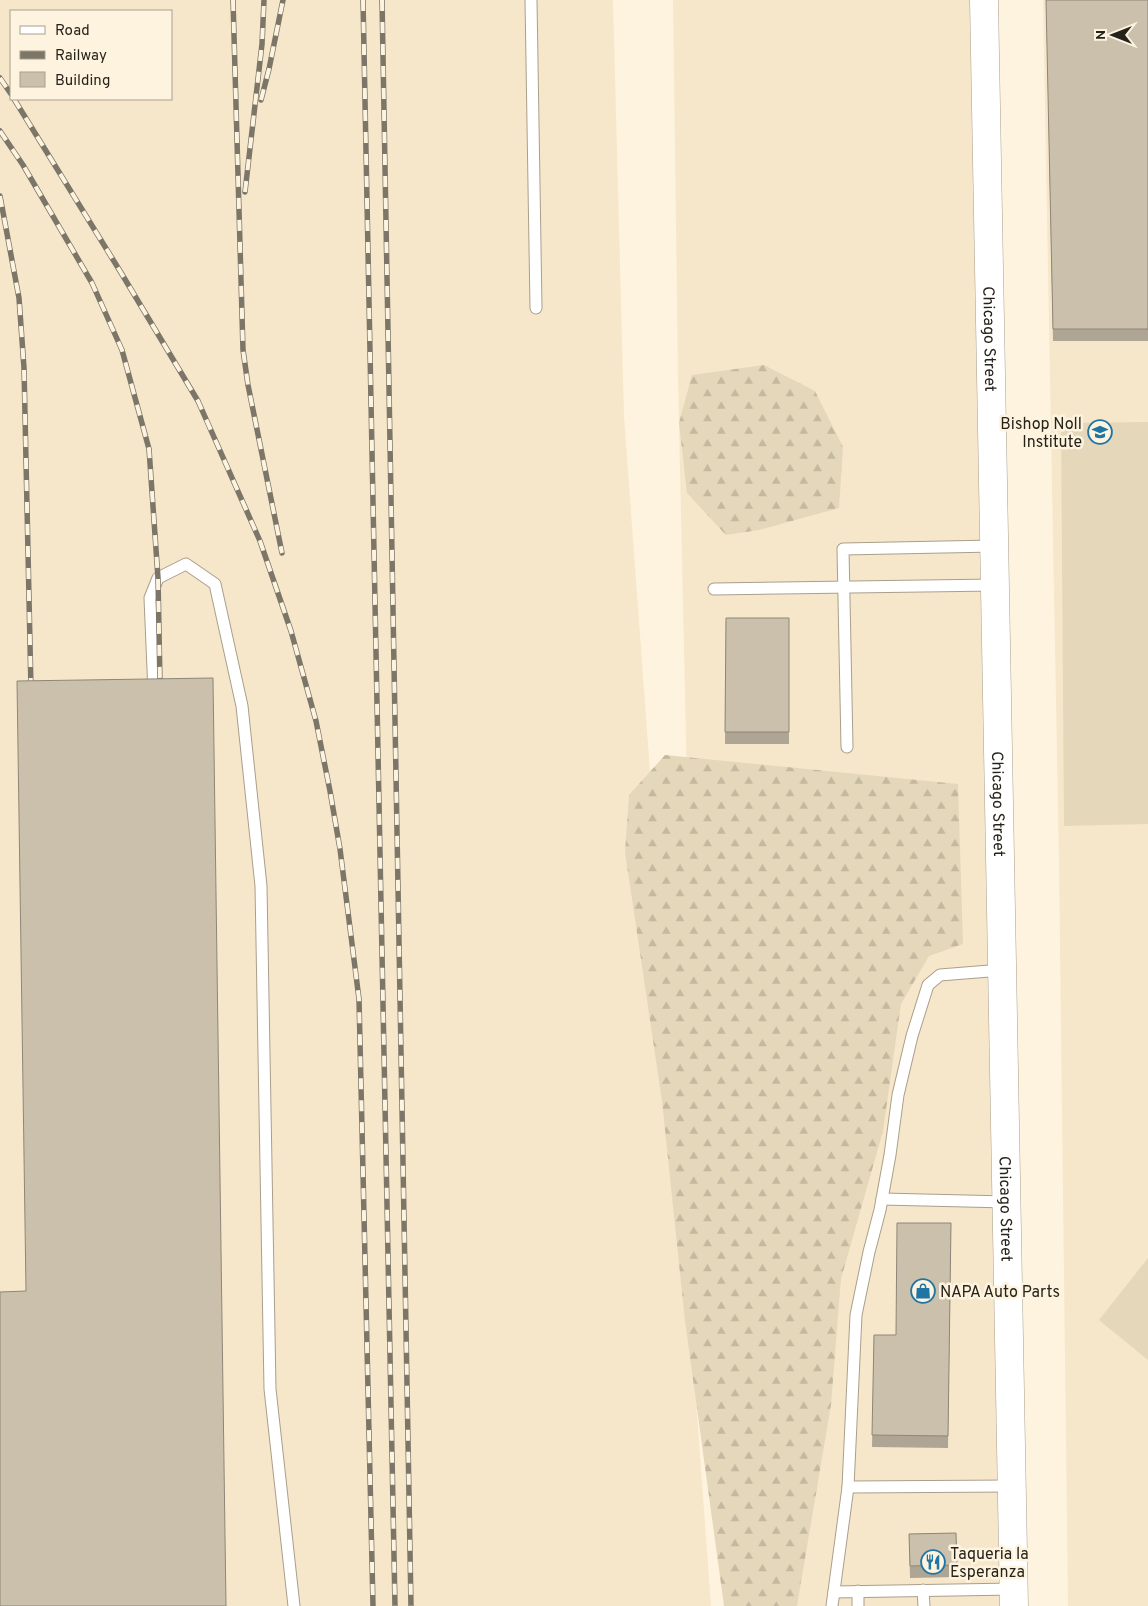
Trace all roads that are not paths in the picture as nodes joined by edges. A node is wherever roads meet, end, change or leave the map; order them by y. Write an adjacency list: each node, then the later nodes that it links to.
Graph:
1 (531, 0): 3 (lane)
2 (984, 0): 4 (main road, Chicago Street)
3 (536, 308)
4 (994, 546): 5 (main road, Chicago Street); 6 (lane)
5 (995, 585): 6 (lane); 10 (main road, Chicago Street)
6 (844, 587): 7 (lane); 9 (lane)
7 (714, 589)
8 (154, 695): 19 (lane)
9 (847, 748)
10 (1002, 970): 11 (lane); 12 (main road, Chicago Street)
11 (882, 1199): 12 (lane); 14 (lane)
12 (1006, 1202): 13 (main road, Chicago Street)
13 (1012, 1486): 14 (lane); 18 (main road, Chicago Street)
14 (848, 1487): 16 (lane)
15 (923, 1590): 17 (lane); 18 (lane); 22 (lane)
16 (834, 1592): 17 (lane); 20 (lane)
17 (858, 1592): 21 (lane)
18 (1014, 1598)
19 (294, 1606)
20 (832, 1606)
21 (858, 1606)
22 (924, 1606)

